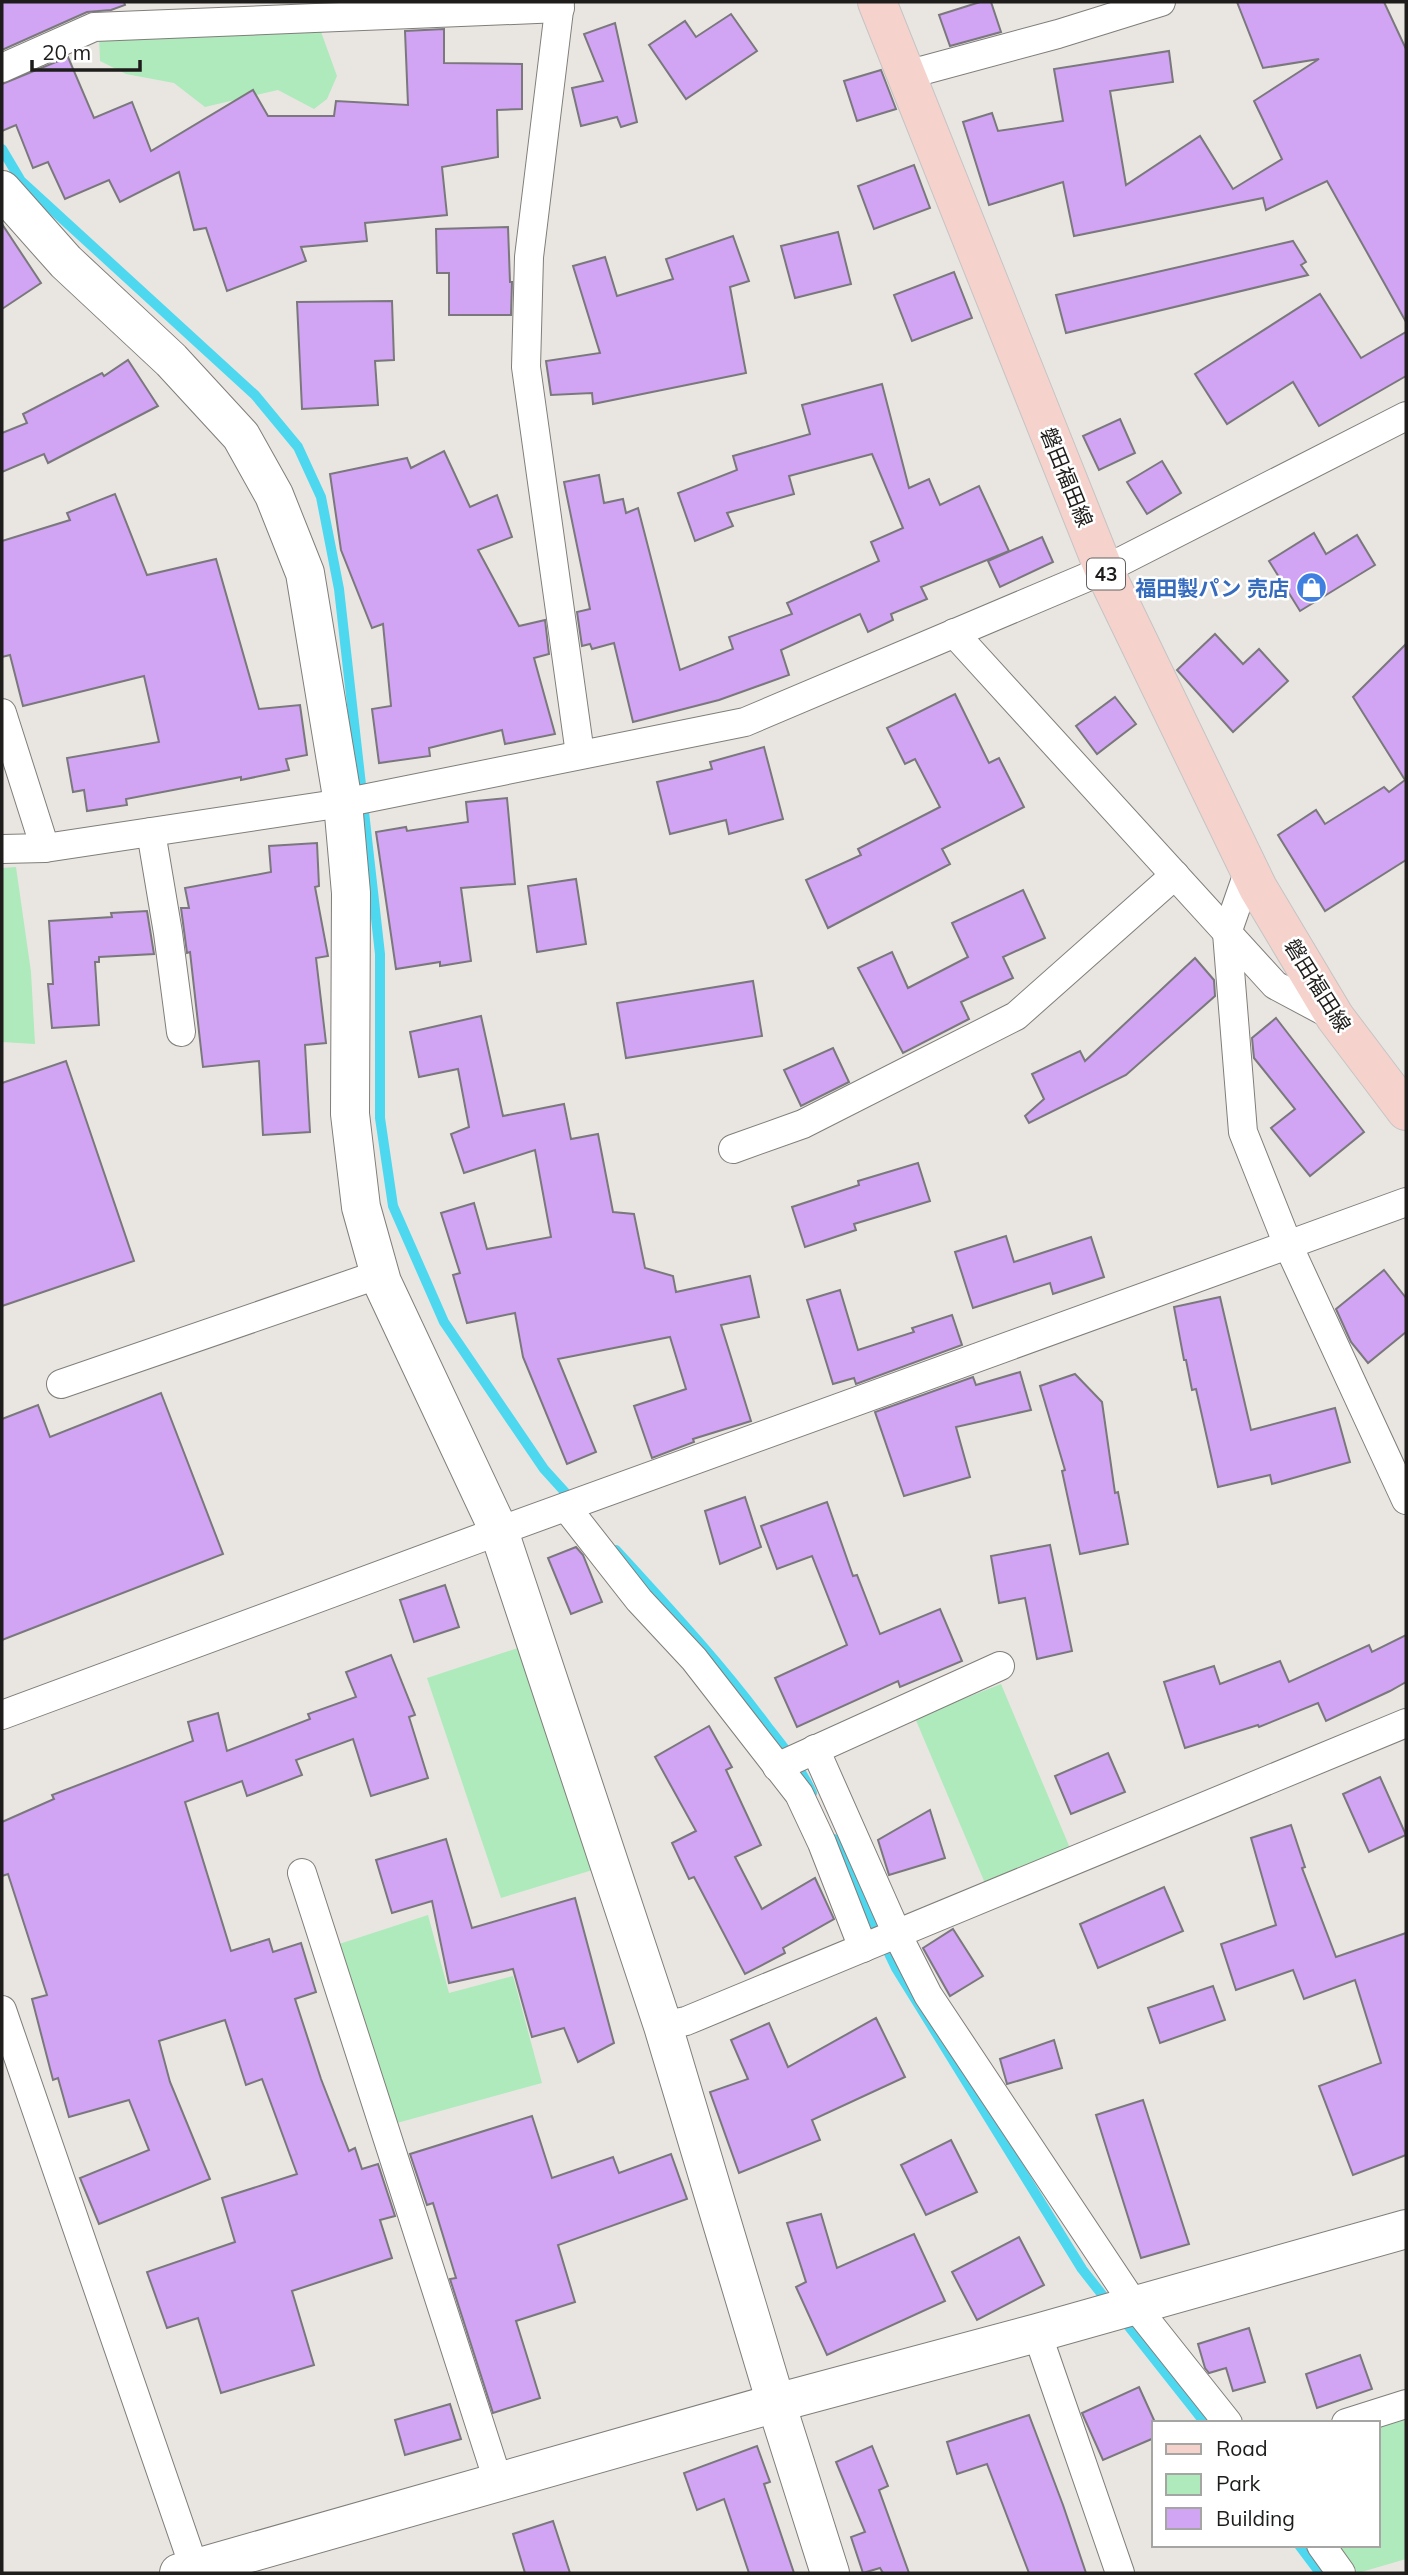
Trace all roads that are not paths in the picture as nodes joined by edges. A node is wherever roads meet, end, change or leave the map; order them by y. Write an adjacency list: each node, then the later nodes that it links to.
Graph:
1 (877, 2): 5 (main road, 磐田福田線 / 43)
2 (1161, 2): 5 (street)
3 (560, 5): 4 (street); 11 (street)
4 (2, 68)
5 (906, 75): 8 (main road, 磐田福田線 / 43)
6 (2, 190): 12 (street)
7 (1406, 416): 8 (street)
8 (1104, 569): 9 (street); 16 (main road, 磐田福田線 / 43)
9 (954, 633): 11 (street); 17 (street)
10 (2, 713): 14 (street)
11 (580, 754): 12 (street)
12 (343, 803): 13 (street); 25 (street)
13 (151, 832): 14 (street); 20 (street)
14 (45, 848): 15 (street)
15 (2, 849)
16 (1250, 870): 18 (street); 19 (main road, 磐田福田線 / 43)
17 (1175, 876): 18 (street); 22 (street)
18 (1227, 933): 19 (street); 24 (street)
19 (1335, 1017): 21 (main road, 磐田福田線 / 43)
20 (181, 1032)
21 (1406, 1111)
22 (733, 1149)
23 (1406, 1202): 24 (street)
24 (1288, 1245): 27 (street); 28 (street)
25 (380, 1274): 26 (street); 29 (street)
26 (61, 1384)
27 (1406, 1500)
28 (566, 1507): 29 (street); 34 (street)
29 (499, 1531): 31 (street); 39 (street)
30 (1000, 1666): 33 (street)
31 (2, 1715)
32 (1406, 1723): 36 (street)
33 (815, 1749): 34 (street); 36 (street)
34 (777, 1767): 37 (street)
35 (302, 1873): 47 (street)
36 (897, 1934): 37 (street); 41 (street)
37 (863, 1948): 39 (street)
38 (2, 2010): 49 (street)
39 (663, 2026): 43 (street)
40 (1406, 2229): 41 (street)
41 (1135, 2306): 42 (street); 45 (street)
42 (1037, 2333): 43 (street); 51 (street)
43 (776, 2403): 47 (street); 50 (street)
44 (1406, 2404): 46 (street)
45 (1226, 2421)
46 (1352, 2421)
47 (498, 2481): 49 (street)
48 (1322, 2547): 52 (street)
49 (189, 2572)
50 (830, 2573)
51 (1120, 2573)
52 (1341, 2573)

